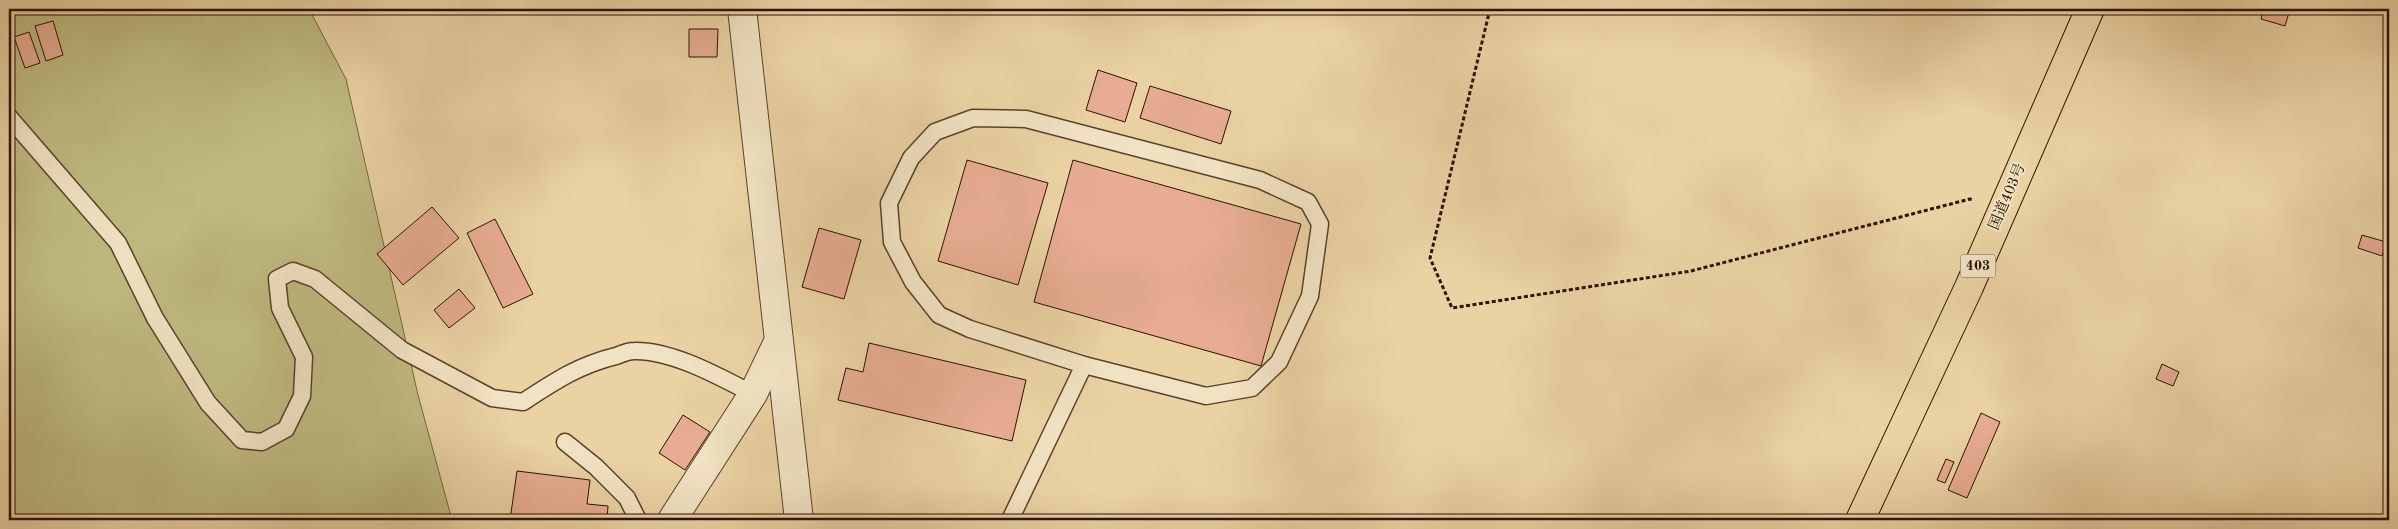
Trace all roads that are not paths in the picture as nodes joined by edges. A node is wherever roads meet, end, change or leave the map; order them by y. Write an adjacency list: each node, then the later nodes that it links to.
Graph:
1 (742, 9): 4 (street)
2 (2090, 9): 12 (highway, 国道403号 / 403)
3 (9, 118): 6 (lane)
4 (778, 342): 6 (street); 10 (street)
5 (1084, 365): 5 (lane); 11 (lane)
6 (753, 394): 9 (street)
7 (566, 442): 8 (lane)
8 (638, 520)
9 (672, 520)
10 (800, 520)
11 (1010, 520)
12 (1860, 520)

